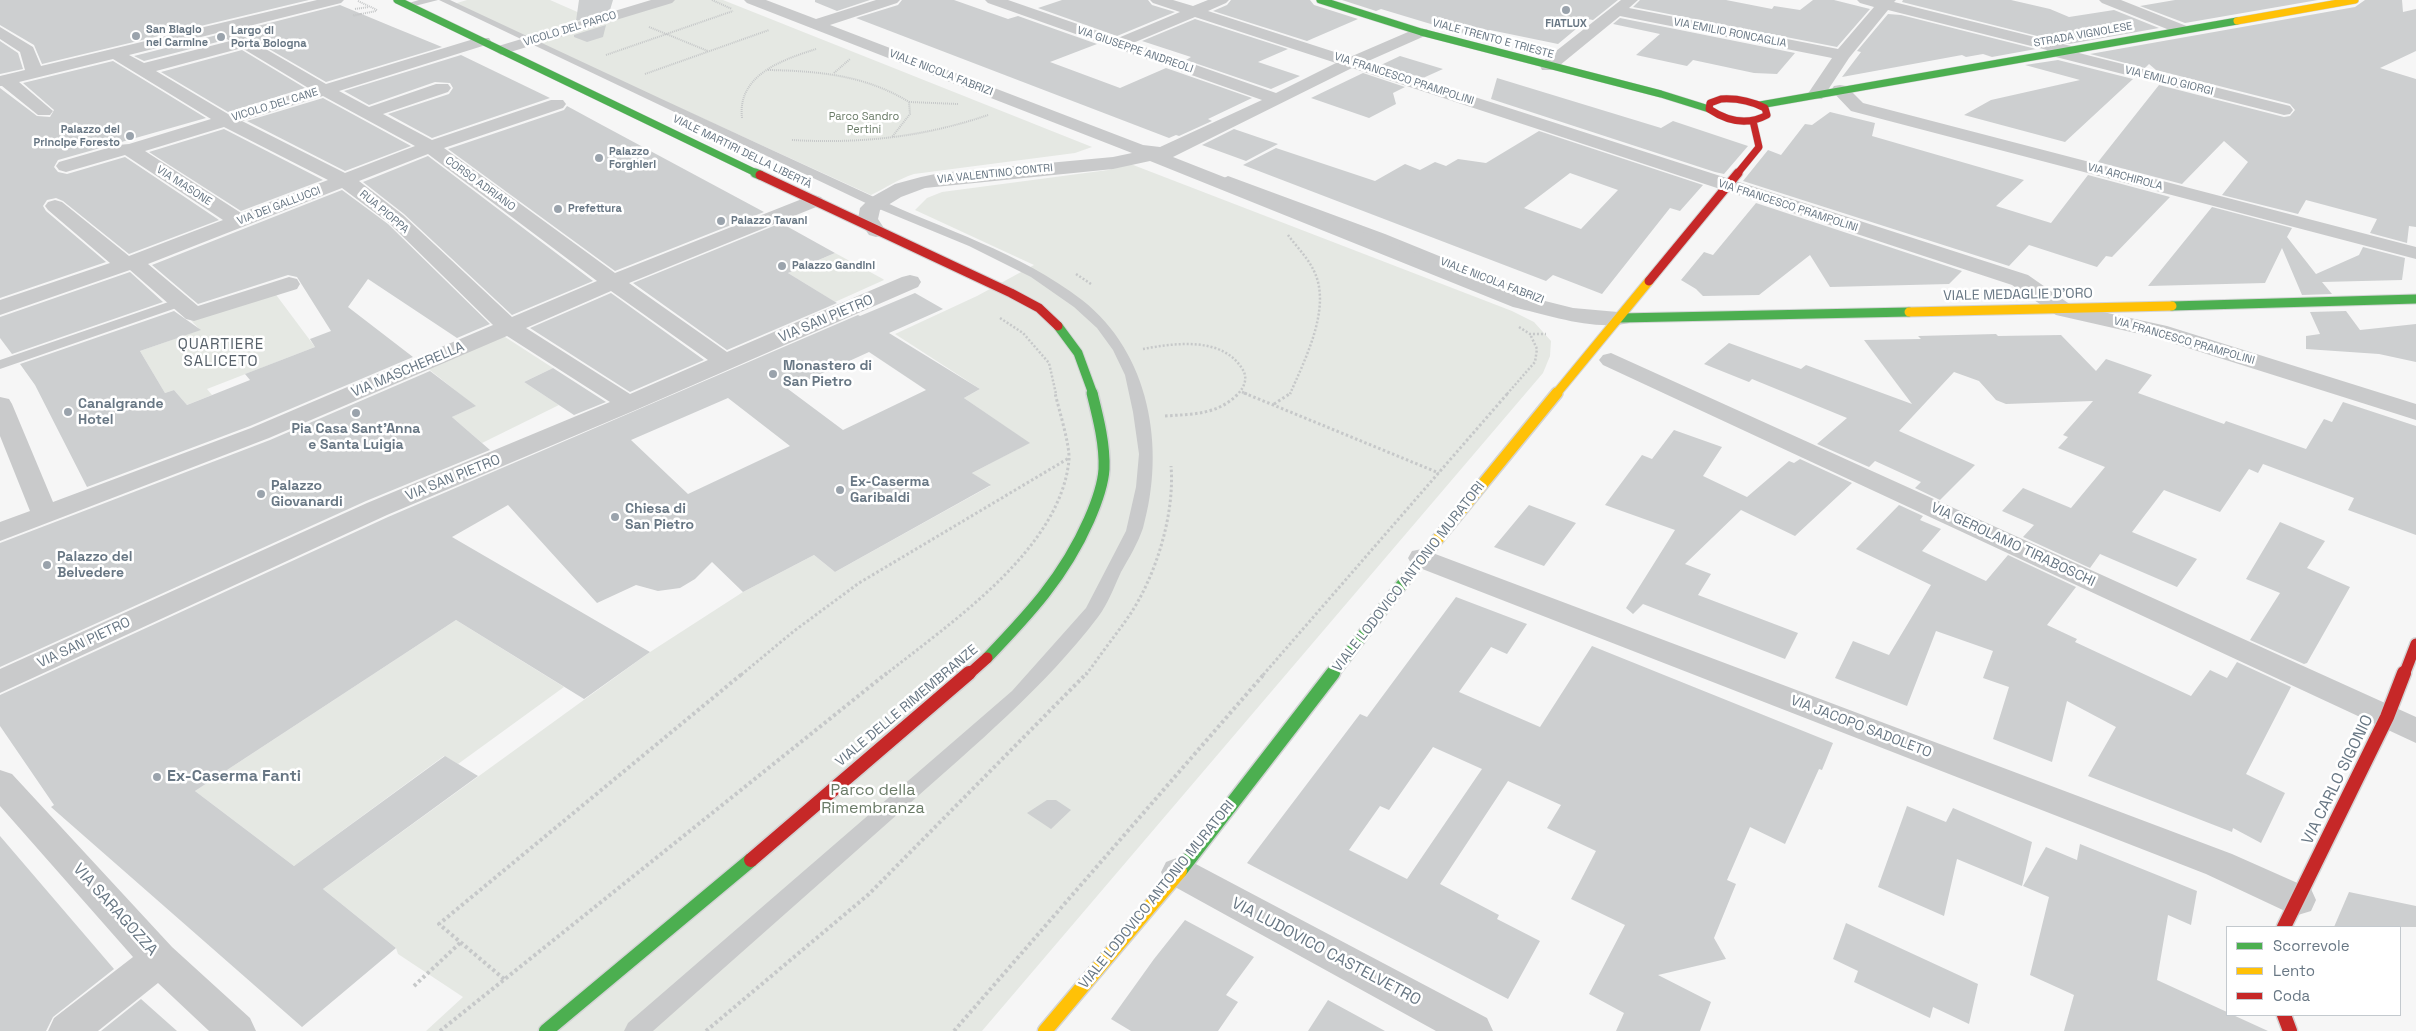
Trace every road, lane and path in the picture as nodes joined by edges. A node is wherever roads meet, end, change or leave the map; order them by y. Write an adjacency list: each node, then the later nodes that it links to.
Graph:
1 (336, 0): 23 (street)
2 (357, 0): 20 (path)
3 (434, 0): 15 (lane)
4 (443, 0): 29 (lane)
5 (667, 0): 21 (street, VICOLO DEL PARCO)
6 (752, 0): 22 (street, VIALE NICOLA FABRIZI)
7 (892, 0): 22 (street)
8 (993, 0): 31 (street, VIA GIUSEPPE ANDREOLI)
9 (1158, 0): 19 (street, VIA FRANCESCO PRAMPOLINI)
10 (1222, 0): 19 (street)
11 (1320, 0): 26 (street, VIALE TRENTO E TRIESTE)
12 (1865, 0): 16 (street, VIA EMILIO GIORGI)
13 (2107, 0): 24 (street)
14 (2355, 0): 24 (street, STRADA VIGNOLESE)
15 (405, 2): 28 (street, VIALE MARTIRI DELLA LIBERTÀ)
16 (1886, 2): 35 (street, VIA EMILIO GIORGI); 38 (street)
17 (1624, 6): 38 (street, VIA EMILIO RONCAGLIA); 41 (street)
18 (736, 10): 27 (path)
19 (1195, 12): 31 (street); 40 (street, VIA FRANCESCO PRAMPOLINI)
20 (361, 14)
21 (618, 15): 27 (path); 29 (street, VICOLO DEL PARCO)
22 (809, 22): 34 (path); 71 (street, VIALE NICOLA FABRIZI)
23 (219, 28): 30 (street, CORSO ADRIANO); 36 (street)
24 (2182, 30): 35 (street, STRADA VIGNOLESE)
25 (0, 32): 44 (street)
26 (1421, 32): 40 (street, VIA VALENTINO CONTRI); 41 (street, VIALE TRENTO E TRIESTE)
27 (666, 34): 34 (path); 37 (path)
28 (483, 41): 33 (street, VIALE MARTIRI DELLA LIBERTÀ); 49 (street, VICOLO DEL CANE)
29 (528, 42): 33 (street, VICOLO DEL PARCO); 76 (lane)
30 (242, 44): 42 (street); 49 (street, CORSO ADRIANO)
31 (1118, 44): 53 (street, VIA GIUSEPPE ANDREOLI)
32 (822, 47): 43 (path)
33 (501, 50): 75 (street, VIALE MARTIRI DELLA LIBERTÀ)
34 (708, 51): 46 (path)
35 (2061, 51): 50 (street, STRADA VIGNOLESE); 60 (street, VIA EMILIO GIORGI)
36 (115, 53): 42 (street, RUA PIOPPA); 44 (street)
37 (605, 55)
38 (1842, 55): 52 (street)
39 (850, 59): 45 (path)
40 (1352, 62): 53 (street, VIA VALENTINO CONTRI); 74 (street, VIA FRANCESCO PRAMPOLINI)
41 (1548, 66): 51 (street, VIALE TRENTO E TRIESTE)
42 (142, 69): 64 (street, RUA PIOPPA)
43 (768, 70): 45 (path); 66 (path)
44 (35, 73): 47 (street)
45 (834, 74): 55 (path)
46 (638, 76)
47 (3, 81): 61 (street)
48 (442, 88): 62 (street)
49 (323, 89): 62 (street, CORSO ADRIANO); 64 (street, VICOLO DEL CANE)
50 (1840, 90): 52 (street, STRADA VIGNOLESE); 81 (street, VIA ARCHIROLA)
51 (1662, 94): 54 (street, VIALE TRENTO E TRIESTE); 59 (street, VIALE TRENTO E TRIESTE)
52 (1816, 95): 58 (street)
53 (1277, 99): 71 (street, VIA VALENTINO CONTRI)
54 (1721, 99): 58 (street); 59 (street)
55 (909, 102): 57 (path); 68 (path)
56 (557, 104): 69 (street, VIA DEI GALLUCCI)
57 (967, 105)
58 (1760, 105): 65 (street)
59 (1709, 109): 65 (street)
60 (2284, 110)
61 (44, 111)
62 (368, 113): 69 (street, CORSO ADRIANO)
63 (990, 114): 68 (path)
64 (225, 120): 70 (street, VICOLO DEL CANE); 73 (street, RUA PIOPPA)
65 (1753, 121): 74 (street, VIALE LODOVICO ANTONIO MURATORI)
66 (745, 126)
67 (783, 138): 68 (path)
68 (892, 138)
69 (430, 147): 73 (street, VIA DEI GALLUCCI); 84 (street, CORSO ADRIANO)
70 (130, 150): 72 (street, VICOLO DEL CANE); 78 (street, VIA MASONE)
71 (1147, 152): 76 (street, VIA VALENTINO CONTRI); 93 (street, VIALE NICOLA FABRIZI)
72 (66, 166)
73 (345, 181): 78 (street, VIA DEI GALLUCCI); 94 (street, RUA PIOPPA)
74 (1728, 186): 91 (street, VIA FRANCESCO PRAMPOLINI); 93 (street, VIALE LODOVICO ANTONIO MURATORI)
75 (814, 201): 80 (street, VIALE MARTIRI DELLA LIBERTÀ); 84 (street, VIA MASCHERELLA)
76 (876, 203): 80 (street); 133 (lane)
77 (55, 206): 82 (street)
78 (239, 222): 82 (street, VIA DEI GALLUCCI)
79 (1282, 229): 106 (path)
80 (876, 231): 96 (street, VIALE MARTIRI DELLA LIBERTÀ)
81 (2416, 253)
82 (129, 263): 89 (street); 90 (street, VIA DEI GALLUCCI)
83 (1075, 273): 87 (path)
84 (613, 282): 94 (street, VIA MASCHERELLA); 101 (street, CORSO ADRIANO)
85 (910, 282): 101 (street, VIA SAN PIETRO)
86 (289, 284): 89 (street)
87 (1096, 289)
88 (2416, 299): 91 (street, VIALE MEDAGLIE D'ORO)
89 (180, 302): 102 (lane)
90 (0, 308)
91 (2064, 310): 93 (street, VIALE MEDAGLIE D'ORO); 108 (street, VIA FRANCESCO PRAMPOLINI)
92 (993, 314): 111 (path)
93 (1621, 318): 116 (street, VIALE LODOVICO ANTONIO MURATORI)
94 (509, 327): 105 (street, RUA PIOPPA); 114 (street, VIA MASCHERELLA)
95 (1530, 334): 113 (path)
96 (1069, 336): 132 (street, VIALE DELLE RIMEMBRANZE)
97 (1138, 341): 98 (path)
98 (1142, 349): 99 (path); 103 (path)
99 (1145, 357)
100 (1610, 360): 119 (street, VIA GEROLAMO TIRABOSCHI)
101 (726, 362): 105 (street, VIA SAN PIETRO)
102 (0, 364)
103 (1242, 392): 106 (path); 109 (path)
104 (0, 404): 114 (street)
105 (629, 404): 118 (street, VIA SAN PIETRO)
106 (1274, 404): 113 (path)
107 (1162, 408): 109 (path)
108 (2416, 412)
109 (1165, 416): 110 (path)
110 (1166, 425)
111 (1069, 458): 124 (path); 126 (path)
112 (1170, 461): 134 (path)
113 (1439, 473): 135 (path)
114 (45, 515): 115 (street, VIA MASCHERELLA)
115 (0, 532)
116 (1422, 558): 122 (street, VIALE LODOVICO ANTONIO MURATORI); 123 (street, VIA JACOPO SADOLETO)
117 (2416, 644): 119 (street, VIA CARLO SIGONIO)
118 (0, 682)
119 (2387, 718): 120 (street, VIA GEROLAMO TIRABOSCHI); 123 (street, VIA CARLO SIGONIO)
120 (2416, 731)
121 (0, 783): 125 (street, VIA SARAGOZZA)
122 (1179, 872): 136 (street, VIALE LODOVICO ANTONIO MURATORI); 137 (street, VIA LUDOVICO CASTELVETRO)
123 (2291, 914)
124 (461, 942): 126 (path); 127 (path)
125 (159, 959): 129 (street); 130 (street, VIA SARAGOZZA)
126 (504, 979): 131 (path)
127 (414, 986)
128 (2284, 1016): 138 (street)
129 (68, 1031)
130 (236, 1031)
131 (440, 1031)
132 (546, 1031)
133 (636, 1031)
134 (706, 1031)
135 (954, 1031)
136 (1045, 1031)
137 (1473, 1031)
138 (2290, 1031)

